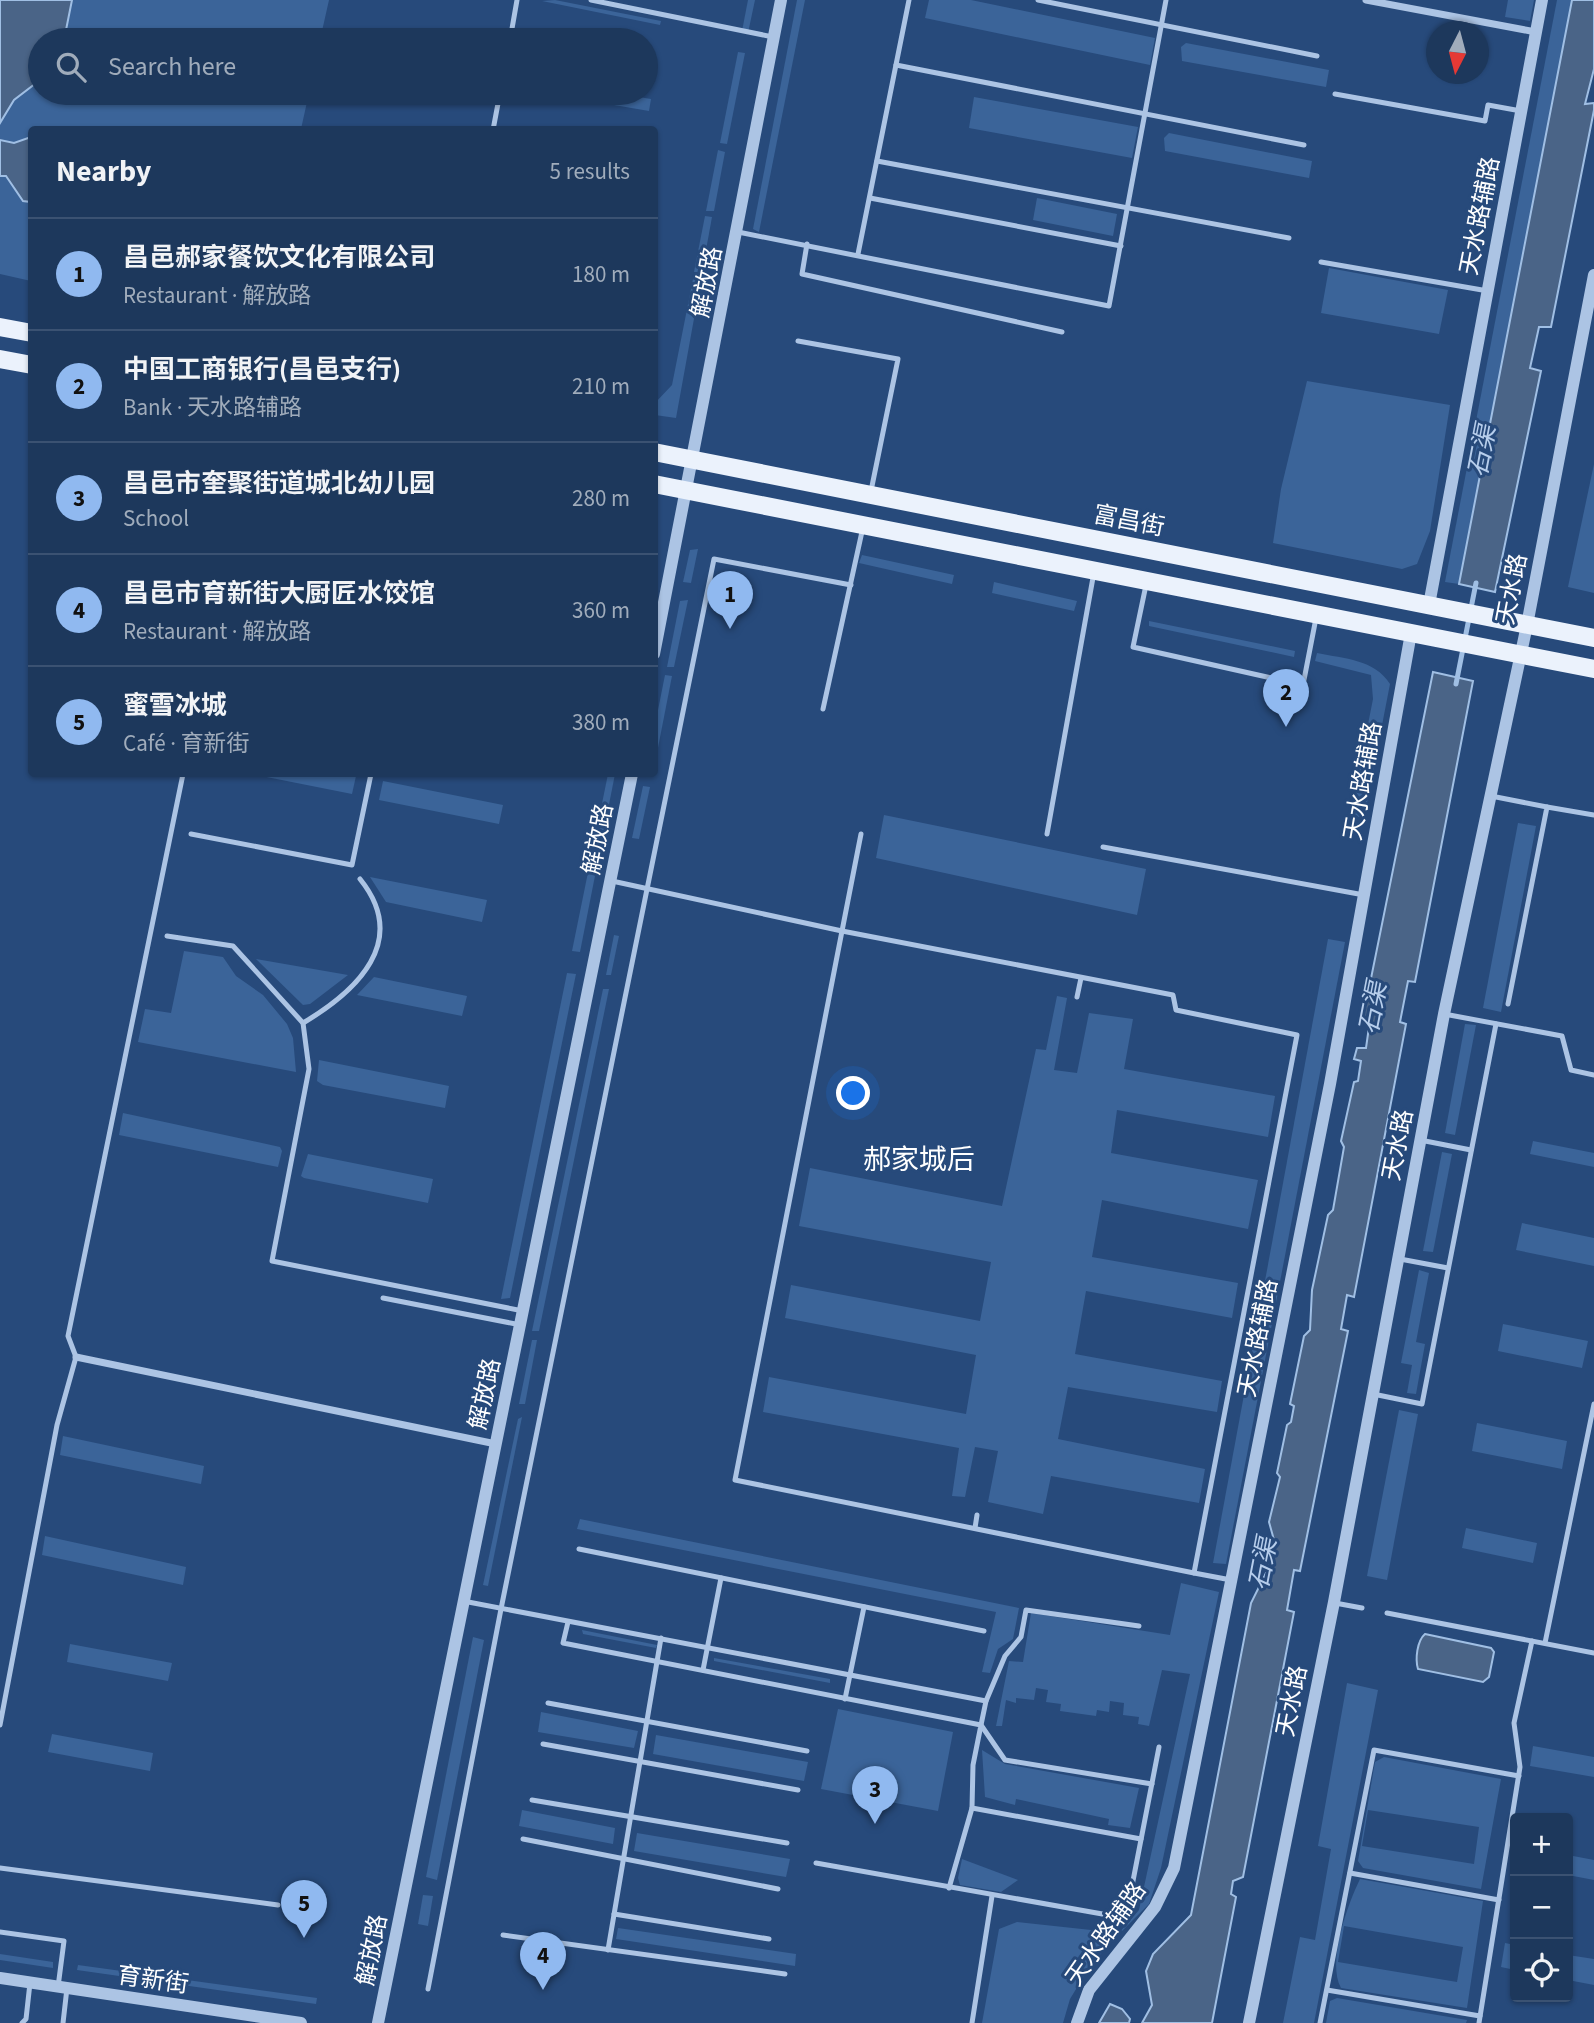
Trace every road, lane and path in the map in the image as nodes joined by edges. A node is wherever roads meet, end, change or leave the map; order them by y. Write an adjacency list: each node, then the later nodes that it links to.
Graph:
1 (517, 0): 10 (lane)
2 (591, 0): 12 (lane)
3 (781, 0): 12 (street, 解放路)
4 (909, 0): 14 (lane)
5 (1038, 0): 9 (lane)
6 (1166, 0): 9 (lane)
7 (1366, 0): 11 (street)
8 (1542, 0): 11 (street, 天水路辅路)
9 (1162, 25): 13 (lane); 18 (lane)
10 (512, 28)
11 (1536, 32): 17 (street, 天水路辅路)
12 (773, 37): 24 (street, 解放路)
13 (1317, 56)
14 (896, 65): 18 (lane); 21 (lane)
15 (1335, 94): 17 (lane)
16 (498, 105): 19 (lane)
17 (1521, 111): 31 (street, 天水路辅路)
18 (1145, 114): 20 (lane); 23 (lane)
19 (494, 126)
20 (1304, 145)
21 (877, 161): 22 (lane); 23 (lane)
22 (870, 198): 27 (lane); 28 (lane)
23 (1128, 207): 25 (lane); 27 (lane)
24 (738, 232): 26 (lane); 40 (street, 解放路)
25 (1289, 238)
26 (807, 244): 28 (lane); 35 (lane)
27 (1121, 246): 28 (lane)
28 (858, 254)
29 (1321, 262): 31 (lane)
30 (1594, 275): 32 (street, 天水路)
31 (1488, 291): 48 (street, 天水路辅路)
32 (1591, 306): 50 (street, 天水路)
33 (0, 327): 34 (main road)
34 (28, 332)
35 (1062, 332)
36 (798, 341): 43 (lane)
37 (0, 359): 38 (main road)
38 (28, 364)
39 (658, 453): 40 (main road, 富昌街)
40 (693, 459): 42 (street, 解放路); 43 (main road, 富昌街)
41 (658, 485): 42 (main road)
42 (685, 490): 44 (main road); 51 (street, 解放路)
43 (870, 495): 48 (main road, 富昌街)
44 (864, 525): 45 (main road); 47 (lane)
45 (1094, 571): 46 (main road); 65 (lane)
46 (1147, 581): 49 (main road); 49 (lane)
47 (851, 585): 56 (lane); 69 (lane)
48 (1436, 607): 50 (main road, 富昌街)
49 (1317, 615): 52 (main road)
50 (1527, 625): 53 (main road, 富昌街); 54 (street, 天水路)
51 (658, 633)
52 (1411, 633): 54 (main road); 70 (street, 天水路辅路)
53 (1594, 638)
54 (1520, 655): 55 (main road); 60 (street, 天水路)
55 (1594, 669)
56 (823, 709)
57 (182, 777): 86 (lane)
58 (370, 777): 63 (lane)
59 (631, 777): 68 (street, 解放路)
60 (1490, 796): 61 (lane); 76 (street, 天水路)
61 (1547, 807): 62 (lane); 75 (lane)
62 (1594, 815)
63 (191, 834)
64 (861, 834): 71 (lane)
65 (1047, 834)
66 (1103, 847): 70 (lane)
67 (359, 879): 77 (lane)
68 (612, 881): 69 (lane); 85 (street, 解放路)
69 (647, 888): 71 (lane); 100 (lane)
70 (1364, 895): 95 (street, 天水路辅路)
71 (842, 931): 73 (lane); 91 (lane)
72 (167, 936): 77 (lane)
73 (1081, 978): 74 (lane); 93 (lane)
74 (1077, 997)
75 (1508, 1003)
76 (1444, 1014): 78 (lane); 80 (street, 天水路)
77 (303, 1023): 85 (lane)
78 (1496, 1024): 79 (lane); 81 (lane)
79 (1594, 1075)
80 (1420, 1140): 81 (lane); 82 (street, 天水路)
81 (1471, 1150): 83 (lane)
82 (1398, 1259): 83 (lane); 87 (street, 天水路)
83 (1448, 1268): 87 (lane)
84 (383, 1298): 85 (lane)
85 (522, 1318): 89 (street, 解放路)
86 (76, 1357): 89 (street); 117 (lane)
87 (1373, 1394): 97 (street, 天水路)
88 (1594, 1404): 107 (lane)
89 (496, 1444): 96 (street, 解放路)
90 (978, 1515): 91 (lane)
91 (975, 1528): 93 (lane)
92 (579, 1549): 94 (lane)
93 (1194, 1573): 95 (lane)
94 (721, 1578): 98 (lane); 108 (lane)
95 (1231, 1580): 158 (street, 天水路辅路)
96 (463, 1601): 100 (lane); 156 (street, 解放路)
97 (1334, 1602): 99 (lane); 159 (street, 天水路)
98 (864, 1607): 104 (lane); 112 (lane)
99 (1363, 1608)
100 (501, 1609): 102 (lane); 150 (lane)
101 (1387, 1613): 106 (lane)
102 (568, 1622): 105 (lane); 110 (lane)
103 (1139, 1626): 114 (lane)
104 (984, 1631)
105 (661, 1638): 108 (lane); 110 (lane)
106 (1531, 1641): 107 (lane); 123 (lane)
107 (1545, 1643): 109 (lane)
108 (707, 1647): 111 (lane); 112 (lane)
109 (1594, 1653)
110 (658, 1661): 111 (lane); 116 (lane)
111 (703, 1670): 113 (lane)
112 (850, 1675): 113 (lane); 114 (lane)
113 (845, 1699): 118 (lane)
114 (986, 1701): 118 (lane)
115 (548, 1703): 116 (lane)
116 (646, 1722): 121 (lane); 122 (lane)
117 (0, 1725)
118 (981, 1725): 124 (lane); 127 (lane)
119 (543, 1744): 122 (lane)
120 (1158, 1748): 124 (lane)
121 (807, 1751)
122 (639, 1762): 125 (lane); 128 (lane)
123 (1519, 1776): 135 (lane); 139 (lane)
124 (1152, 1784): 130 (lane)
125 (798, 1790)
126 (532, 1800): 128 (lane)
127 (972, 1808): 130 (lane); 136 (lane)
128 (630, 1815): 131 (lane); 132 (lane)
129 (523, 1839): 132 (lane)
130 (1141, 1839): 138 (lane)
131 (787, 1843)
132 (623, 1860): 137 (lane); 141 (lane)
133 (816, 1863): 136 (lane)
134 (0, 1868): 140 (lane)
135 (1350, 1874): 139 (lane); 151 (lane)
136 (949, 1888): 138 (lane)
137 (778, 1889)
138 (992, 1896): 157 (lane)
139 (1499, 1900): 152 (lane)
140 (278, 1905)
141 (614, 1914): 144 (lane); 145 (lane)
142 (0, 1932): 149 (lane)
143 (503, 1936): 145 (lane)
144 (769, 1939)
145 (608, 1950): 146 (lane)
146 (785, 1974)
147 (0, 1978): 148 (street, 育新街)
148 (30, 1983): 149 (street, 育新街); 153 (lane)
149 (62, 1988): 154 (lane); 155 (street, 育新街)
150 (428, 1989)
151 (1327, 1990): 152 (lane); 160 (lane)
152 (1480, 2016): 161 (lane)
153 (22, 2023)
154 (63, 2023)
155 (301, 2023)
156 (378, 2023)
157 (972, 2023)
158 (1077, 2023)
159 (1249, 2023)
160 (1320, 2023)
161 (1479, 2023)

